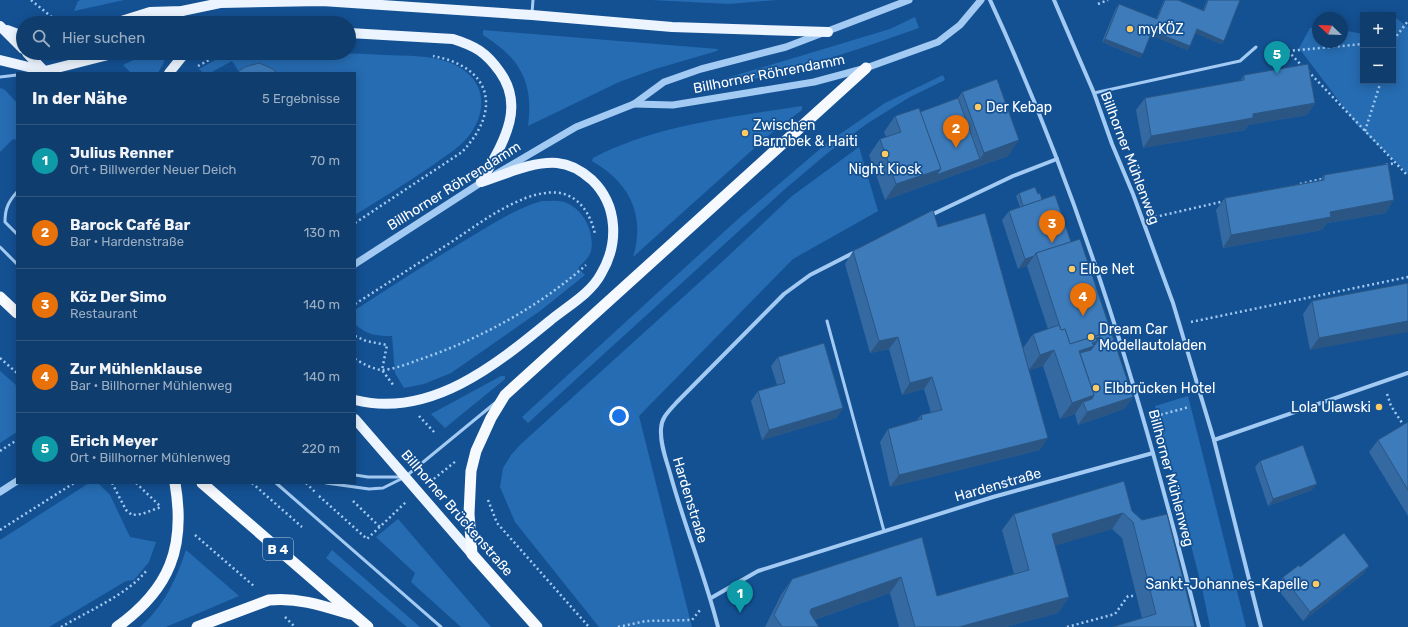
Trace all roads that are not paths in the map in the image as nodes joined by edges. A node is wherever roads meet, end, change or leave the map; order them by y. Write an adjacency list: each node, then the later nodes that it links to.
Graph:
1 (533, 0): 7 (lane)
2 (910, 0): 11 (street, Billhorner Röhrendamm)
3 (981, 0): 20 (street, Billhorner Röhrendamm)
4 (990, 0): 27 (street, Billhorner Mühlenweg)
5 (1054, 0): 25 (street, Billhorner Mühlenweg)
6 (182, 11): 7 (main road); 8 (main road); 9 (main road)
7 (532, 15): 11 (main road)
8 (137, 16)
9 (175, 16)
10 (2, 27): 12 (main road); 14 (main road)
11 (828, 32): 26 (street, Billhorner Röhrendamm)
12 (16, 33)
13 (356, 33): 28 (main road)
14 (16, 42)
15 (1256, 47): 25 (lane)
16 (0, 60): 21 (main road)
17 (34, 60): 21 (main road)
18 (90, 60): 21 (main road)
19 (179, 60): 22 (main road)
20 (866, 68): 26 (street, Billhorner Röhrendamm); 40 (highway)
21 (45, 72)
22 (170, 72)
23 (16, 74): 24 (lane)
24 (0, 77)
25 (1094, 93): 43 (street, Billhorner Mühlenweg)
26 (634, 104): 28 (street, Billhorner Röhrendamm)
27 (1057, 159): 30 (street); 44 (street, Billhorner Mühlenweg)
28 (481, 182): 35 (street, Billhorner Röhrendamm); 41 (main road)
29 (16, 193): 31 (lane)
30 (927, 217)
31 (16, 233)
32 (0, 247): 34 (lane)
33 (862, 248): 55 (street, Hardenstraße)
34 (16, 263)
35 (356, 263)
36 (0, 297): 37 (highway)
37 (16, 312)
38 (827, 321): 53 (lane)
39 (1408, 373): 43 (street)
40 (505, 395): 46 (lane); 54 (highway)
41 (356, 400)
42 (356, 420): 46 (main road, Billhorner Brückenstraße)
43 (1214, 440): 64 (street, Billhorner Mühlenweg)
44 (1153, 453): 53 (street, Hardenstraße); 63 (street, Billhorner Mühlenweg)
45 (356, 475): 46 (lane)
46 (405, 477): 51 (lane); 54 (main road, Billhorner Brückenstraße)
47 (16, 482): 52 (street)
48 (175, 484): 57 (highway)
49 (203, 484): 56 (highway, B 4)
50 (277, 484): 60 (lane)
51 (332, 484)
52 (0, 492)
53 (884, 531): 55 (street, Hardenstraße)
54 (472, 554): 61 (highway, Billhorner Brückenstraße)
55 (711, 598): 62 (street)
56 (355, 615): 58 (highway); 59 (highway, B 4)
57 (117, 627)
58 (197, 627)
59 (368, 627)
60 (441, 627)
61 (537, 627)
62 (718, 627)
63 (1199, 627)
64 (1261, 627)

